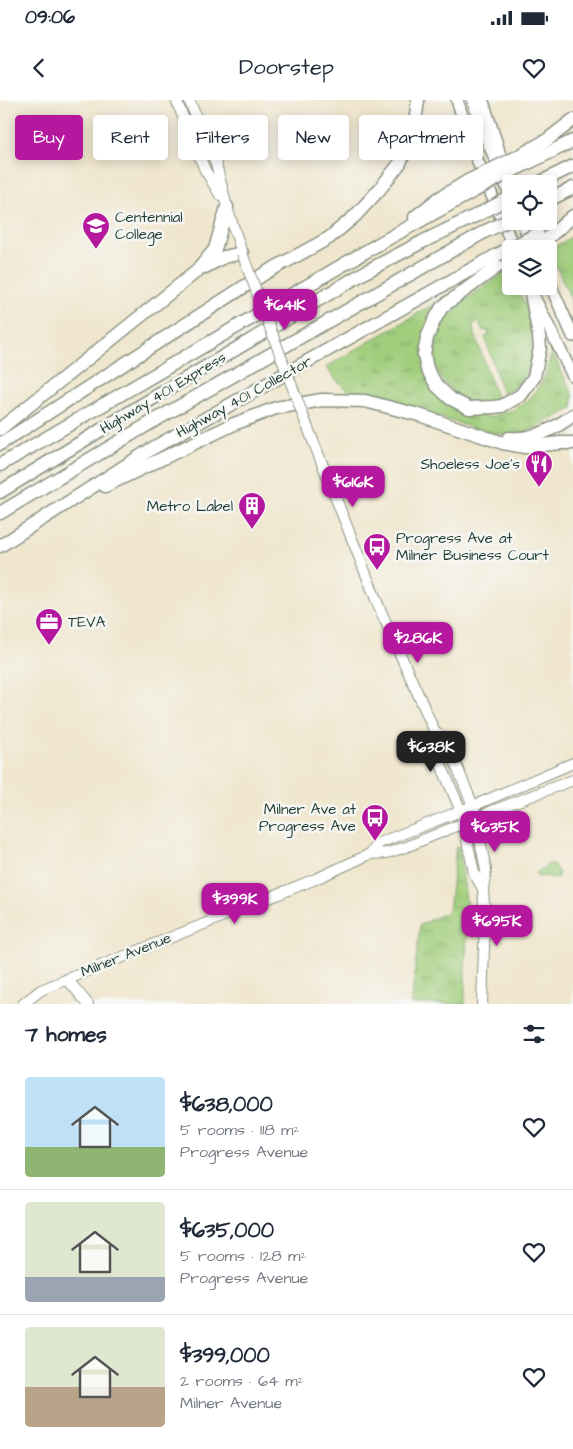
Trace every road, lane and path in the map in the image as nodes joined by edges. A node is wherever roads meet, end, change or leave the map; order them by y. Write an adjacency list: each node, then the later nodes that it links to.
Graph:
1 (189, 100): 7 (main road)
2 (418, 100): 36 (highway)
3 (457, 100): 21 (main road)
4 (473, 100): 12 (main road)
5 (482, 100): 13 (highway)
6 (178, 105): 7 (main road); 18 (main road)
7 (194, 112): 18 (main road)
8 (573, 120): 10 (highway)
9 (573, 140): 10 (highway)
10 (516, 163): 37 (highway, bridge)
11 (573, 166): 14 (highway)
12 (503, 175)
13 (504, 175)
14 (555, 175)
15 (573, 188): 16 (highway)
16 (557, 196)
17 (502, 202): 38 (highway, Highway 401 Express, bridge)
18 (227, 207): 23 (main road); 26 (highway)
19 (573, 216): 22 (highway, Highway 401 Collector)
20 (502, 223): 40 (highway, Highway 401 Express, bridge)
21 (510, 240)
22 (540, 240)
23 (242, 253): 26 (highway); 42 (main road, bridge)
24 (502, 260): 27 (highway)
25 (502, 260): 39 (highway, Highway 401 Collector)
26 (198, 271): 33 (highway)
27 (531, 295)
28 (534, 295): 31 (main road)
29 (555, 295): 30 (main road)
30 (573, 336)
31 (573, 376)
32 (573, 415): 34 (highway)
33 (0, 429)
34 (482, 436): 35 (highway); 39 (highway)
35 (573, 443)
36 (0, 444)
37 (0, 465)
38 (0, 492)
39 (64, 504): 41 (highway, Highway 401 Collector)
40 (0, 513)
41 (0, 546)
42 (435, 732): 45 (main road); 46 (main road)
43 (573, 763): 45 (main road, Milner Avenue)
44 (573, 780): 47 (main road, Milner Avenue)
45 (473, 806): 46 (main road, Milner Avenue); 47 (main road)
46 (461, 811): 48 (main road); 49 (main road, Milner Avenue)
47 (475, 818): 48 (main road, Milner Avenue); 50 (main road)
48 (463, 823): 49 (main road, Milner Avenue); 50 (main road)
49 (370, 854): 51 (main road, Milner Avenue)
50 (484, 889): 54 (main road)
51 (67, 979): 52 (main road, Milner Avenue); 53 (main road)
52 (23, 1004)
53 (88, 1004)
54 (482, 1004)

